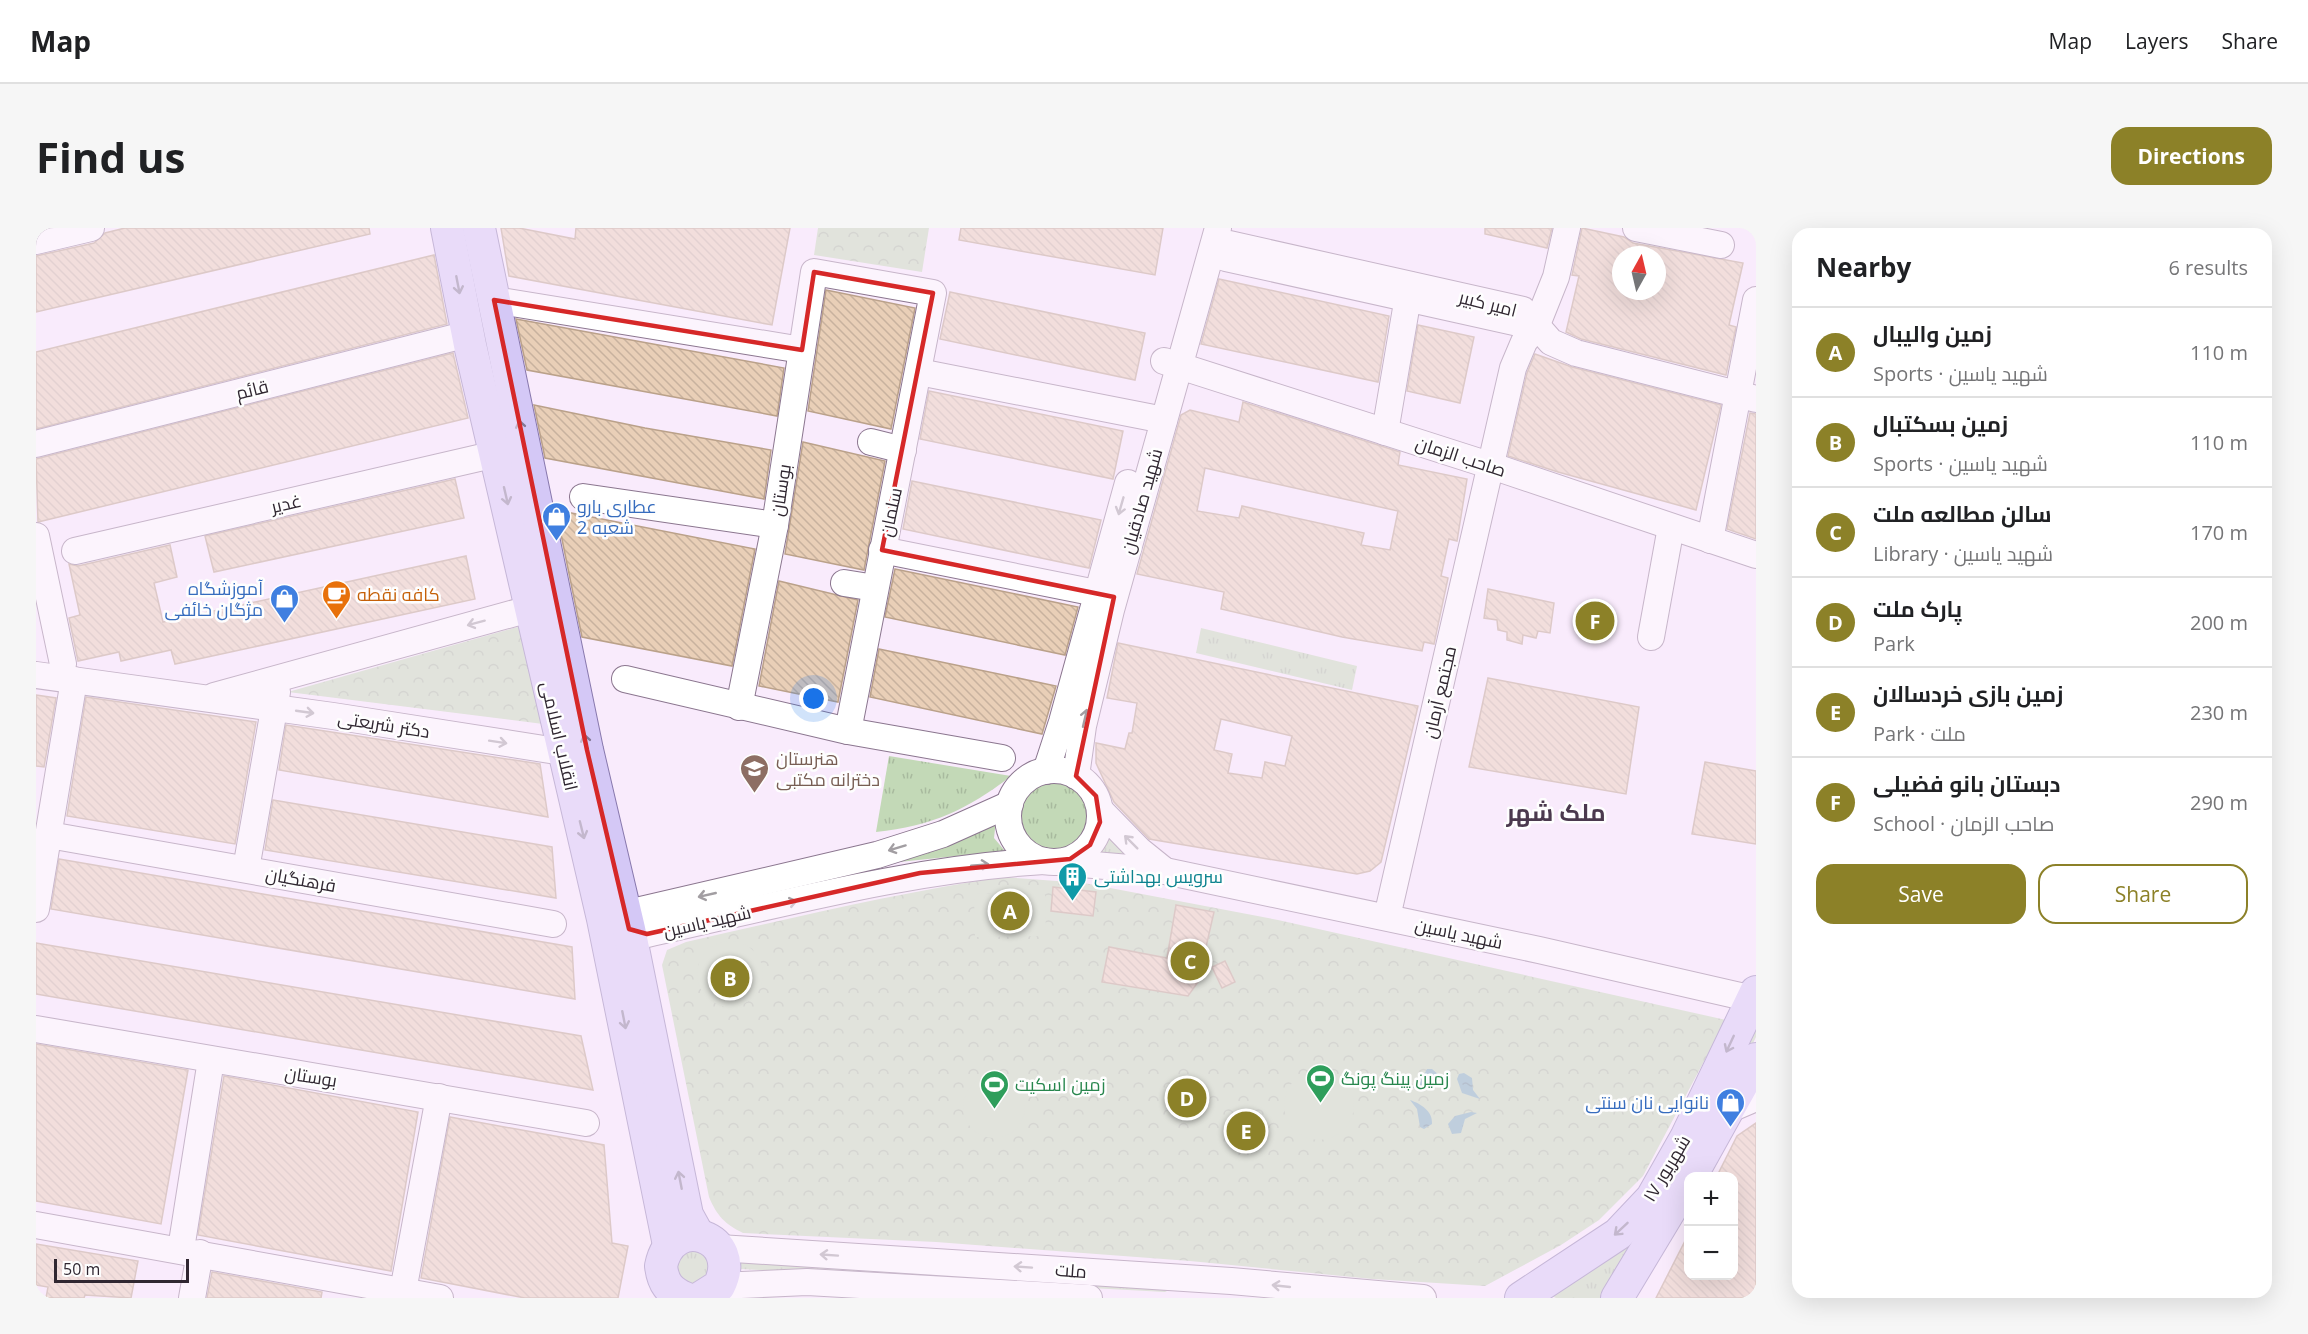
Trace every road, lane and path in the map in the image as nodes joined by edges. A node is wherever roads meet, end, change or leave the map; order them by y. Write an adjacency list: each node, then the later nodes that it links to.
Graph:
1 (91, 228): 8 (street)
2 (447, 228): 15 (main road, انقلاب اسلامی, one-way to 15)
3 (480, 228): 12 (main road, انقلاب اسلامی)
4 (1201, 228): 17 (street, شهید صادقیان)
5 (1218, 228): 17 (street, شهید صادقیان)
6 (1567, 228): 14 (street, مجتمع آرمان)
7 (1636, 228): 9 (street)
8 (36, 241)
9 (1721, 245)
10 (814, 272): 16 (street, بوستان); 18 (street, سلمان)
11 (1408, 292): 11 (street, امیر کبیر); 14 (street, امیر کبیر); 21 (street)
12 (494, 300): 16 (street); 61 (main road, انقلاب اسلامی, one-way to 12)
13 (1756, 300): 19 (street)
14 (1536, 327): 19 (street); 26 (street, مجتمع آرمان)
15 (468, 334): 23 (street, قائم); 25 (main road, انقلاب اسلامی)
16 (802, 350): 28 (street, بوستان)
17 (1172, 363): 20 (street, شهید صادقیان); 21 (street, صاحب الزمان)
18 (919, 372): 20 (street); 24 (street, سلمان)
19 (1747, 397): 31 (street)
20 (1156, 418): 37 (street, شهید صادقیان)
21 (1385, 432): 26 (street, صاحب الزمان)
22 (871, 442): 24 (street)
23 (36, 444)
24 (903, 450): 32 (street, سلمان)
25 (496, 454): 33 (street, غدیر); 38 (main road, انقلاب اسلامی, one-way to 38)
26 (1491, 466): 29 (street, صاحب الزمان); 59 (street, مجتمع آرمان)
27 (583, 497): 28 (street)
28 (774, 525): 45 (street, بوستان)
29 (1671, 527): 31 (street, صاحب الزمان); 39 (street)
30 (36, 536): 40 (street)
31 (1710, 540): 34 (street, صاحب الزمان)
32 (882, 550): 36 (street, سلمان); 37 (street)
33 (75, 551)
34 (1756, 555)
35 (844, 583): 36 (street)
36 (875, 588): 47 (street, سلمان)
37 (1105, 595): 50 (street, شهید صادقیان); 51 (street, شهید صادقیان, one-way to 37)
38 (533, 608): 42 (street, دکتر شریعتی, one-way to 42); 48 (main road, انقلاب اسلامی)
39 (1651, 637)
40 (69, 672): 41 (street, دکتر شریعتی); 44 (street, دکتر شریعتی); 54 (street)
41 (36, 675)
42 (280, 677): 44 (street, دکتر شریعتی); 46 (street)
43 (624, 679): 45 (street)
44 (205, 698): 46 (street, دکتر شریعتی)
45 (739, 707): 47 (street)
46 (275, 708): 48 (street, دکتر شریعتی, one-way to 48); 56 (street)
47 (848, 731): 49 (street)
48 (563, 753): 61 (main road, انقلاب اسلامی, one-way to 61)
49 (1002, 758)
50 (1046, 771): 51 (street); 52 (street)
51 (1076, 776): 53 (street)
52 (1010, 804): 55 (street, شهید یاسین); 61 (street, شهید یاسین, one-way to 61)
53 (1100, 810): 55 (street, شهید یاسین); 57 (street, one-way to 53)
54 (45, 826): 56 (street, فرهنگیان); 58 (street)
55 (1051, 861): 57 (street, شهید یاسین); 61 (street, شهید یاسین, one-way to 55)
56 (246, 869): 60 (street, فرهنگیان)
57 (1165, 871): 59 (street, شهید یاسین)
58 (36, 909)
59 (1387, 917): 62 (street, شهید یاسین)
60 (553, 924)
61 (618, 931): 72 (main road, انقلاب اسلامی, one-way to 61); 73 (main road, انقلاب اسلامی, one-way to 73)
62 (1754, 995): 81 (main road, ۱۷ شهریور, one-way to 81)
63 (36, 1029): 65 (street, بوستان)
64 (1756, 1059): 67 (main road, ۱۷ شهریور)
65 (211, 1060): 66 (street, بوستان); 74 (street)
66 (439, 1097): 68 (street, بوستان); 75 (street)
67 (1743, 1103): 69 (main road, ۱۷ شهریور)
68 (586, 1123)
69 (1694, 1172)
70 (1684, 1188): 82 (main road, ۱۷ شهریور)
71 (36, 1225): 74 (street)
72 (708, 1241): 73 (main road); 76 (main road, انقلاب اسلامی); 80 (street, ملت, one-way to 72)
73 (669, 1245): 76 (main road, انقلاب اسلامی)
74 (190, 1251): 75 (street); 77 (street)
75 (403, 1292): 78 (street)
76 (694, 1295): 79 (street, ملت)
77 (192, 1298)
78 (440, 1298)
79 (1089, 1298)
80 (1423, 1298)
81 (1521, 1298)
82 (1617, 1298)

